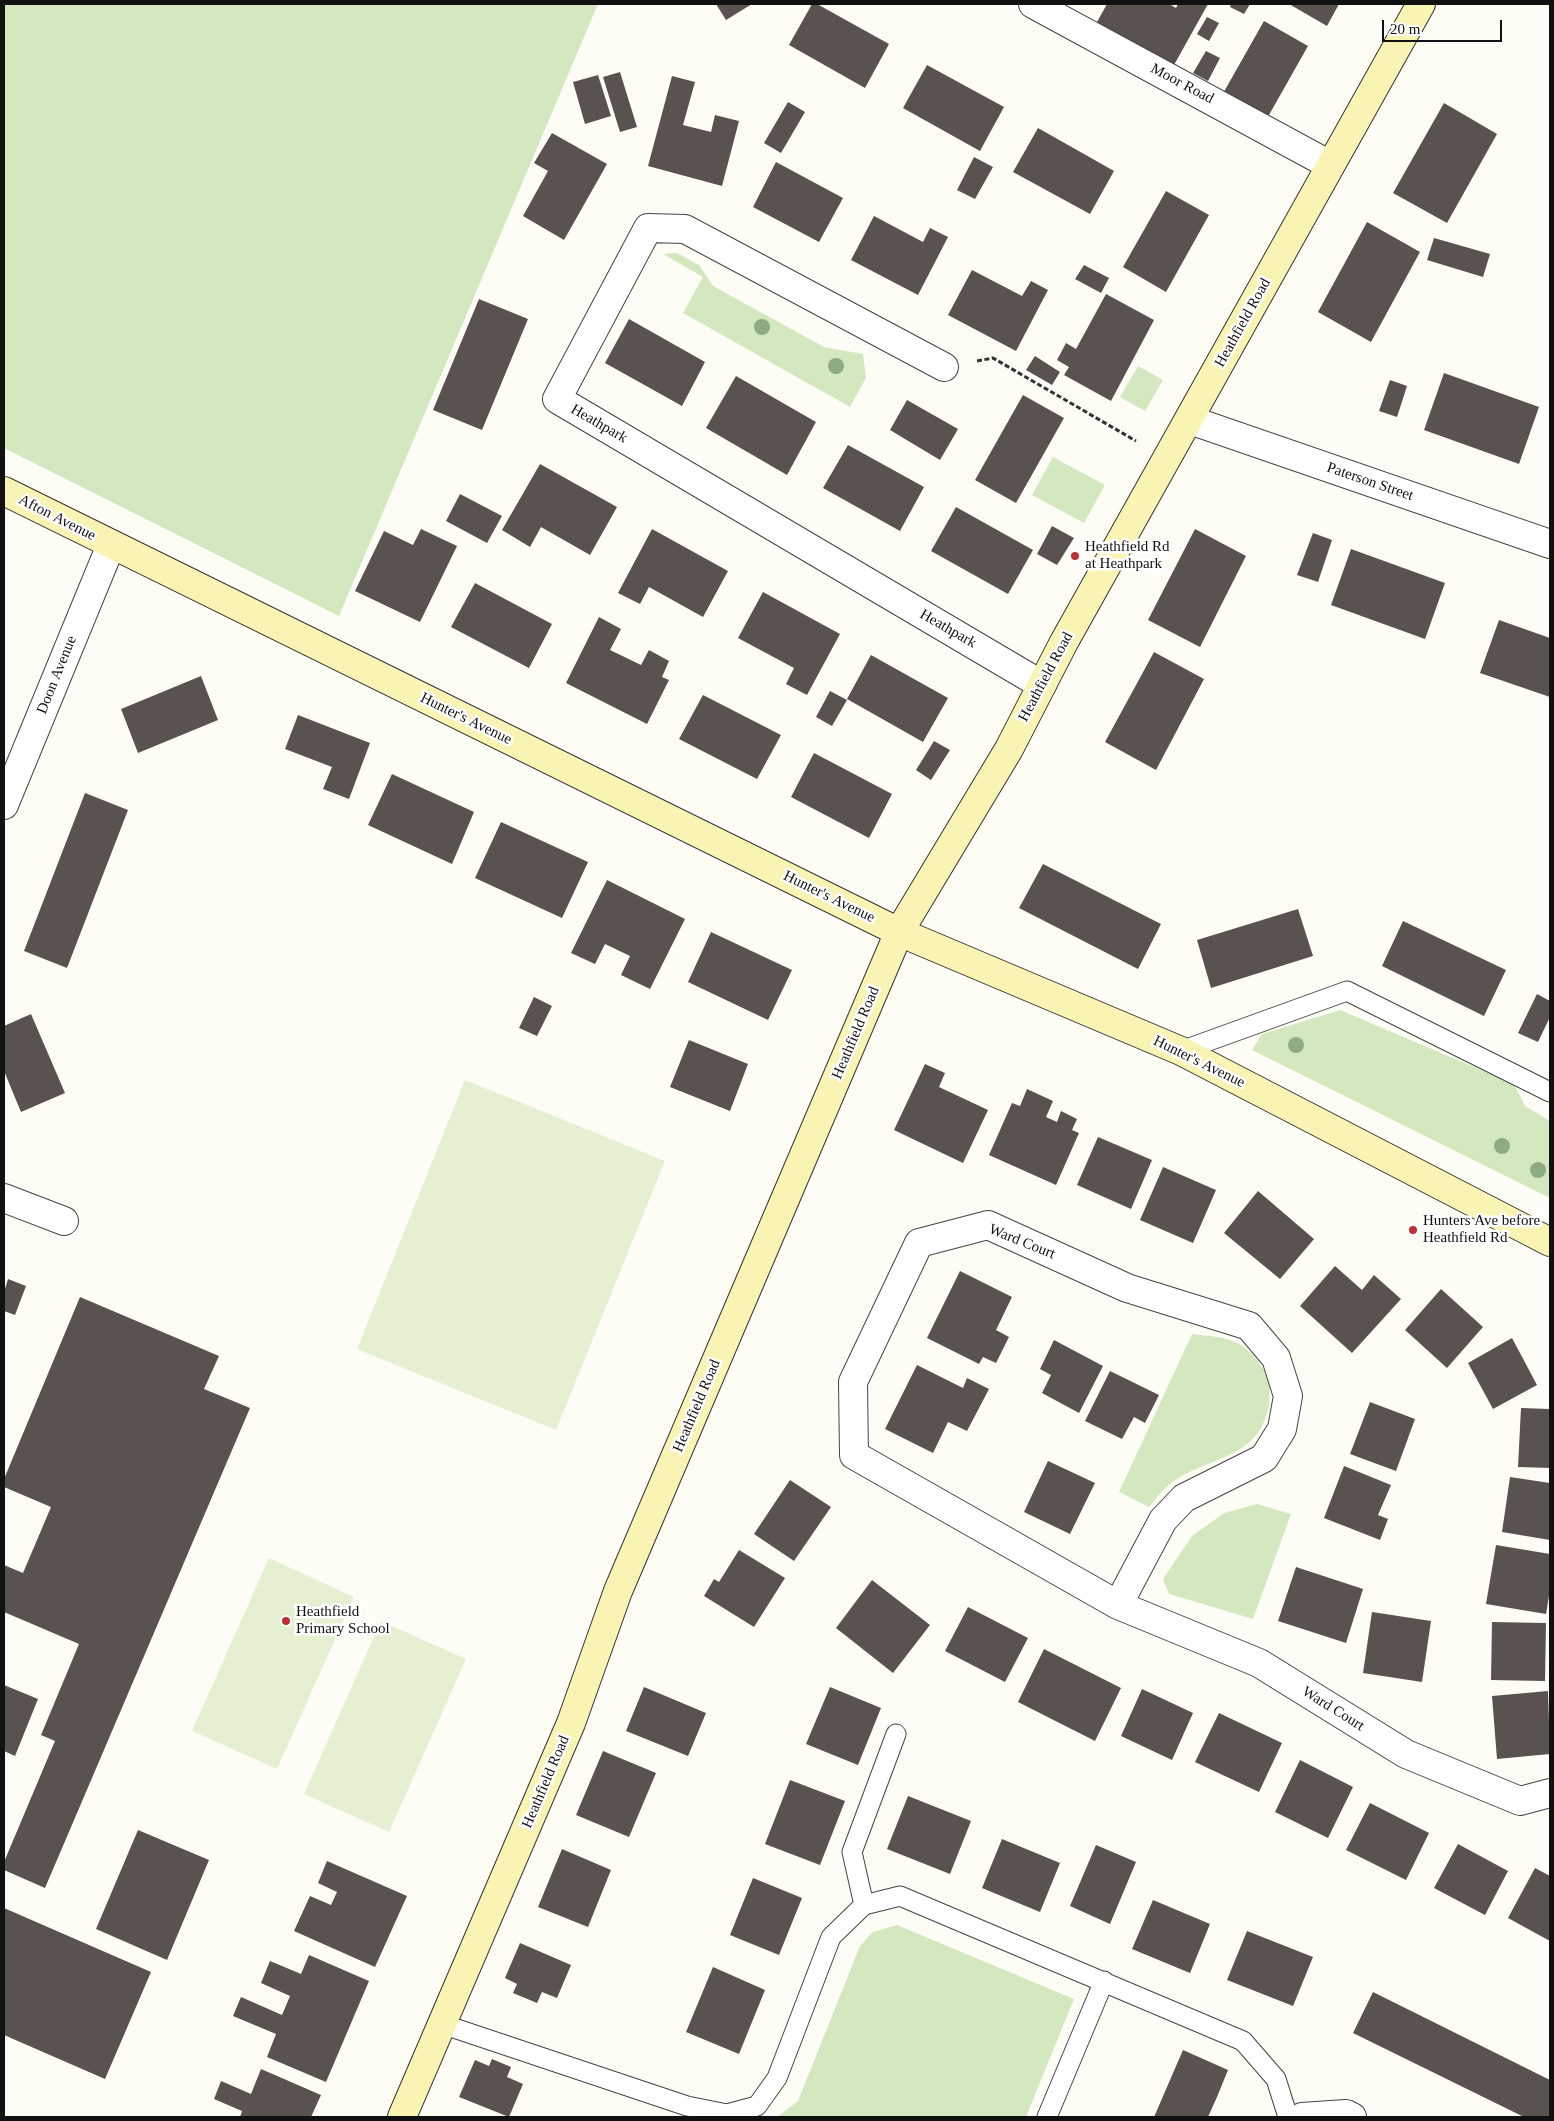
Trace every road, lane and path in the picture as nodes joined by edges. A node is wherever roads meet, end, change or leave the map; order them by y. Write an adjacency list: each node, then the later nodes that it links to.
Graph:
1 (1033, 4): 3 (street, Moor Road)
2 (1421, 4): 3 (main road, Heathfield Road)
3 (1330, 165): 5 (main road, Heathfield Road)
4 (944, 367): 6 (path); 10 (street, Heathpark)
5 (1190, 420): 8 (street, Paterson Street); 10 (main road, Heathfield Road)
6 (1139, 442)
7 (4, 491): 9 (main road, Afton Avenue)
8 (1550, 544)
9 (111, 545): 11 (street, Doon Avenue); 12 (main road, Hunter's Avenue)
10 (1042, 685): 12 (main road, Heathfield Road)
11 (4, 805)
12 (899, 932): 13 (main road, Hunter's Avenue); 23 (main road, Heathfield Road)
13 (1180, 1051): 14 (lane); 17 (main road, Hunter's Avenue)
14 (1550, 1092)
15 (4, 1198): 16 (street)
16 (64, 1221)
17 (1550, 1242)
18 (1118, 1605): 18 (street, Ward Court); 20 (street, Ward Court)
19 (896, 1734): 21 (lane)
20 (1550, 1793)
21 (864, 1905): 22 (lane); 23 (lane)
22 (1104, 1981): 25 (lane); 26 (lane)
23 (442, 2024): 24 (main road, Heathfield Road)
24 (402, 2117)
25 (1047, 2117)
26 (1288, 2117)
27 (1302, 2117): 28 (street)
28 (1352, 2117)

